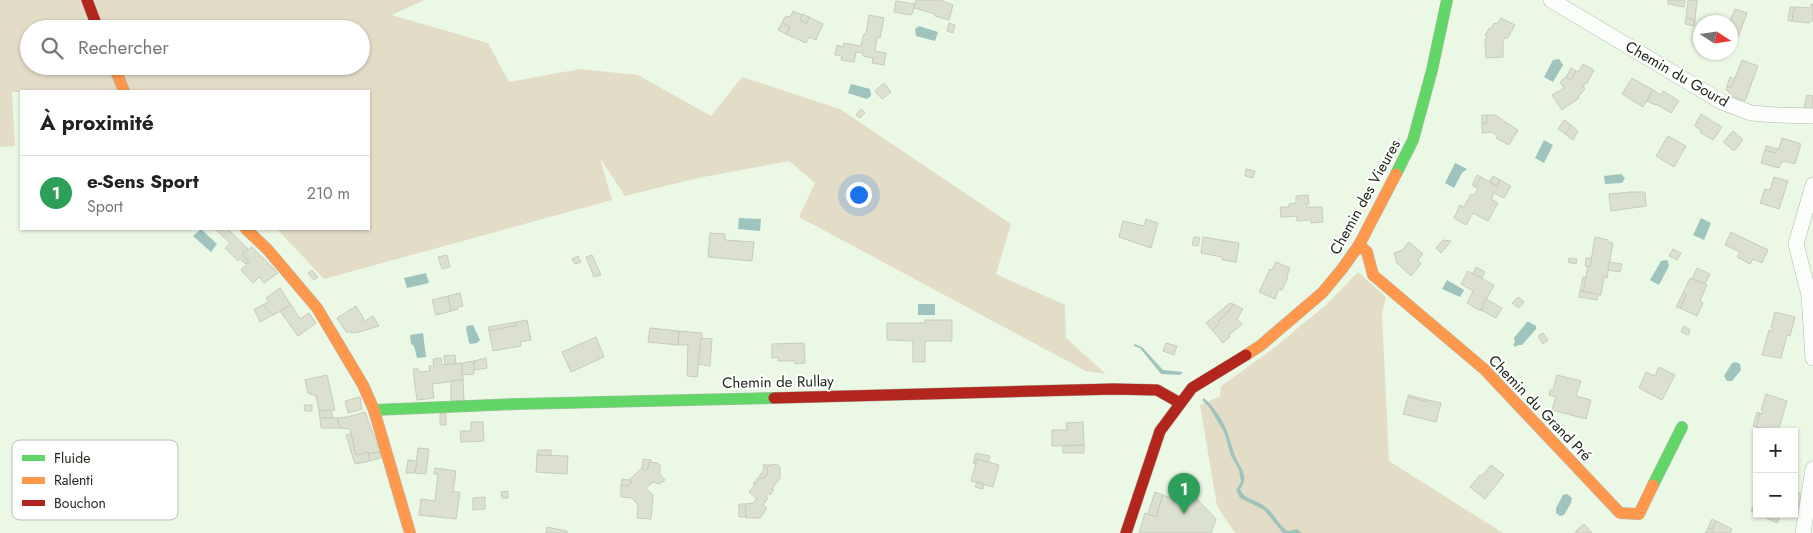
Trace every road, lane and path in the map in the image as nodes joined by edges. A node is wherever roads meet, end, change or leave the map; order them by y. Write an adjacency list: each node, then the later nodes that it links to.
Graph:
1 (87, 0): 4 (street)
2 (1447, 0): 10 (street, Chemin des Vieures)
3 (1551, 0): 7 (street, Chemin du Gourd)
4 (95, 20)
5 (118, 75): 6 (street)
6 (124, 90)
7 (1813, 116)
8 (1813, 185): 11 (street)
9 (247, 230): 13 (street)
10 (1359, 245): 12 (street, Chemin des Vieures); 14 (street, Chemin du Grand Pré)
11 (1813, 358)
12 (1180, 403): 13 (street, Chemin de Rullay); 17 (street, Chemin des Vieures)
13 (374, 410): 16 (street)
14 (1682, 427)
15 (1813, 469): 18 (street)
16 (410, 533)
17 (1126, 533)
18 (1803, 533)

